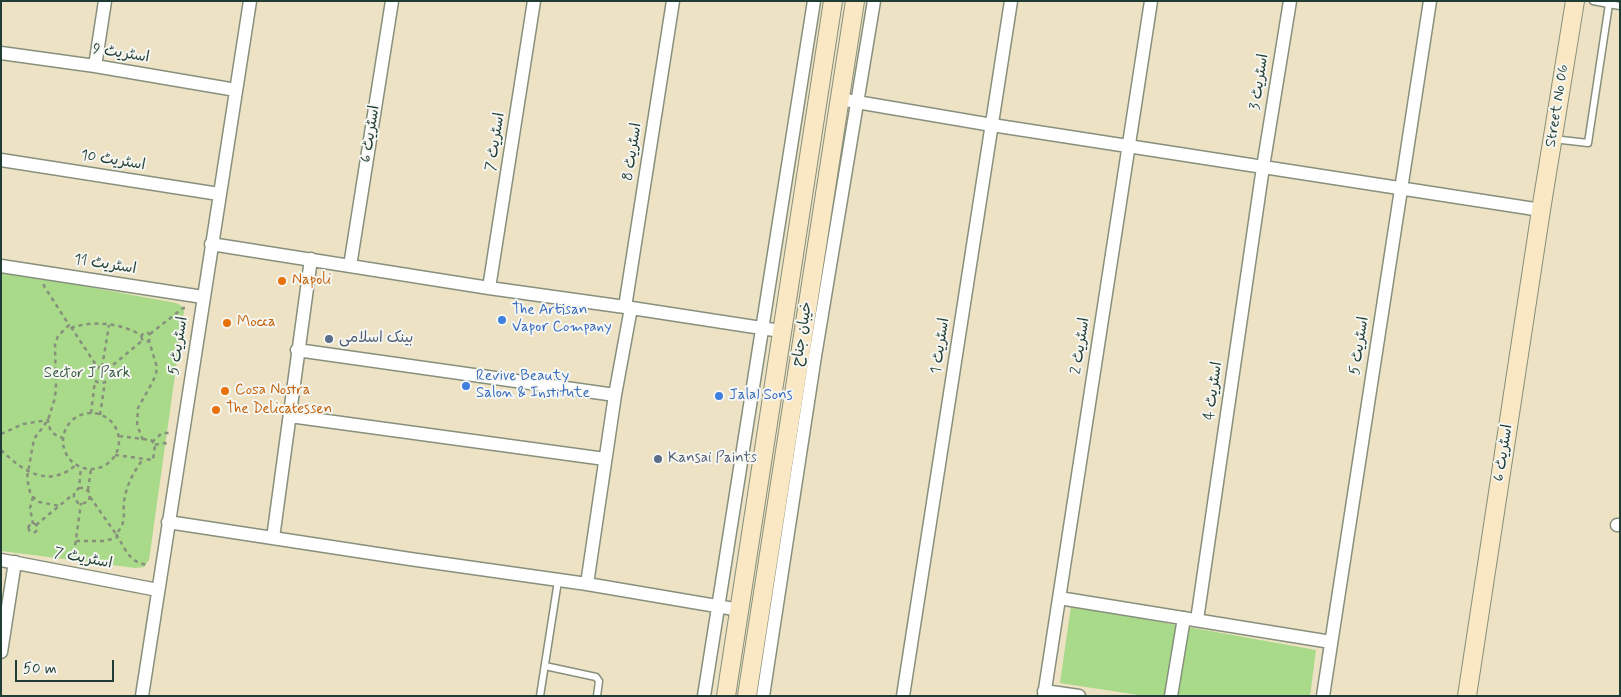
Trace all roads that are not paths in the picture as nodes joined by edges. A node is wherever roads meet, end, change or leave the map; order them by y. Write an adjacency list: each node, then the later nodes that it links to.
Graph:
1 (105, 1): 19 (street)
2 (250, 1): 20 (street, اسٹریٹ 5)
3 (392, 1): 34 (street, اسٹریٹ 6)
4 (534, 1): 35 (street, اسٹریٹ 7)
5 (674, 1): 37 (street, اسٹریٹ 8)
6 (814, 1): 38 (street)
7 (833, 1): 39 (main road, خیبان جناح)
8 (855, 1): 21 (main road, خیبان جناح)
9 (874, 1): 22 (street)
10 (1011, 1): 23 (street, اسٹریٹ 1)
11 (1151, 1): 25 (street, اسٹریٹ 2)
12 (1290, 1): 27 (street, اسٹریٹ 3)
13 (1430, 1): 28 (street, اسٹریٹ 5)
14 (1575, 1): 24 (main road, Street No 06)
15 (1593, 1): 16 (lane)
16 (1609, 4): 17 (lane); 24 (lane)
17 (1620, 6)
18 (1, 53): 19 (street, اسٹریٹ 9)
19 (95, 66): 20 (street, اسٹریٹ 9)
20 (236, 90): 29 (street, اسٹریٹ 5)
21 (840, 99): 22 (street); 64 (main road, خیبان جناح)
22 (858, 103): 23 (street); 65 (street)
23 (992, 126): 25 (street); 66 (street, اسٹریٹ 1)
24 (1553, 139): 30 (main road, Street No 06)
25 (1128, 146): 27 (street); 51 (street, اسٹریٹ 2)
26 (1, 160): 29 (street, اسٹریٹ 10)
27 (1263, 167): 28 (street); 54 (street, اسٹریٹ 4)
28 (1400, 188): 30 (street); 55 (street, اسٹریٹ 5)
29 (219, 194): 31 (street, اسٹریٹ 5)
30 (1541, 210): 70 (main road, اسٹریٹ 6)
31 (211, 244): 32 (street); 36 (street, اسٹریٹ 5)
32 (310, 259): 34 (street); 40 (street)
33 (1, 266): 36 (street, اسٹریٹ 11)
34 (350, 266): 35 (street)
35 (490, 288): 37 (street)
36 (203, 297): 44 (street, اسٹریٹ 5)
37 (628, 308): 38 (street); 41 (street, اسٹریٹ 8)
38 (762, 328): 39 (street); 52 (street)
39 (781, 332): 53 (main road, خیبان جناح)
40 (297, 350): 41 (street); 42 (street)
41 (615, 395): 43 (street, اسٹریٹ 8)
42 (290, 416): 43 (street); 45 (street)
43 (605, 459): 49 (street, اسٹریٹ 8)
44 (168, 522): 45 (street); 50 (street, اسٹریٹ 5)
45 (273, 538): 48 (street)
46 (1, 560): 47 (street, اسٹریٹ 7)
47 (15, 562): 50 (street, اسٹریٹ 7); 56 (street)
48 (558, 581): 49 (street); 57 (lane)
49 (587, 584): 52 (street)
50 (158, 590): 59 (street, اسٹریٹ 5)
51 (1059, 598): 54 (street); 58 (street, اسٹریٹ 2)
52 (718, 607): 53 (street); 62 (street)
53 (740, 610): 63 (main road, خیبان جناح)
54 (1190, 619): 55 (street); 68 (street, اسٹریٹ 4)
55 (1331, 642): 69 (street, اسٹریٹ 5)
56 (1, 652)
57 (545, 666): 60 (lane); 61 (lane)
58 (1044, 693): 67 (street)
59 (142, 696)
60 (540, 696)
61 (596, 696)
62 (704, 696)
63 (726, 696)
64 (747, 696)
65 (764, 696)
66 (903, 696)
67 (1079, 696)
68 (1172, 696)
69 (1323, 696)
70 (1467, 696)

